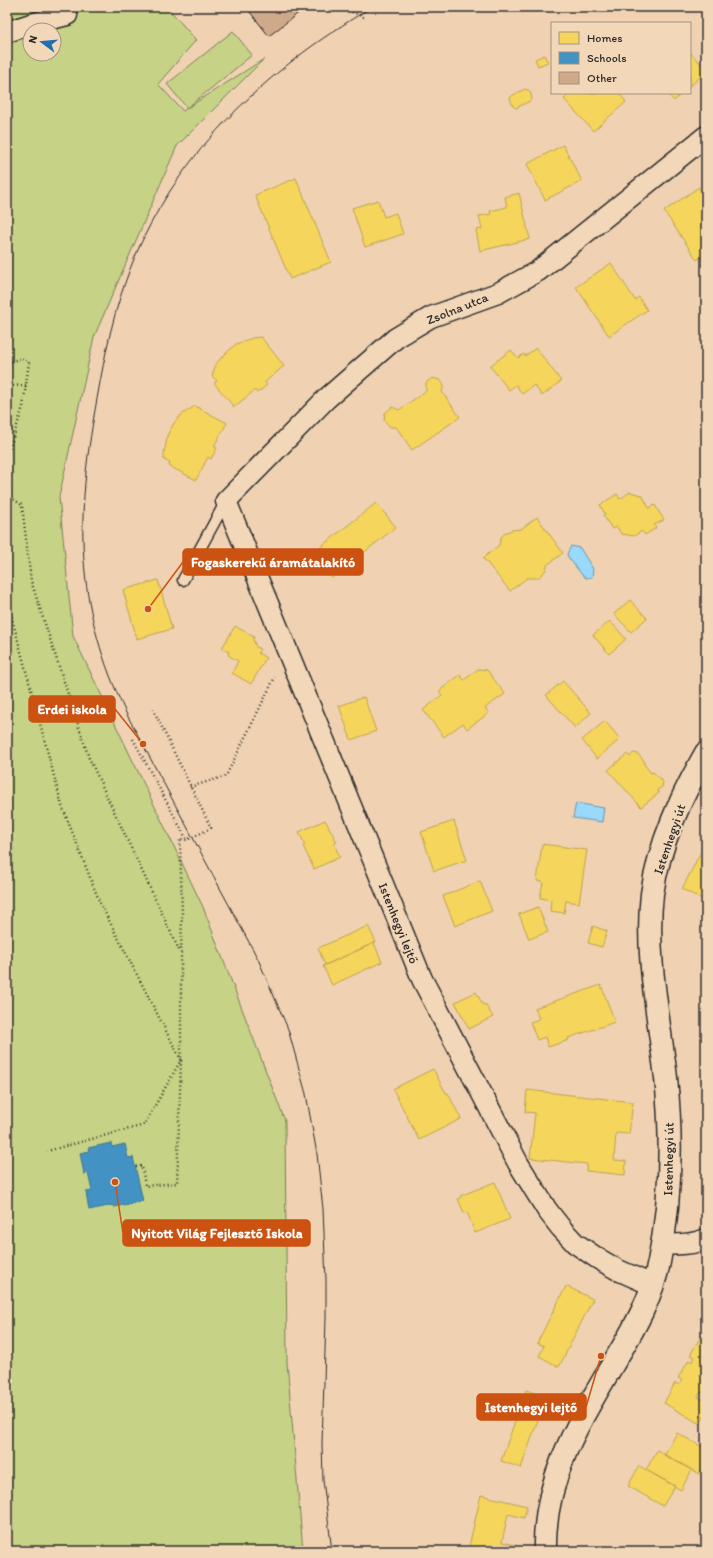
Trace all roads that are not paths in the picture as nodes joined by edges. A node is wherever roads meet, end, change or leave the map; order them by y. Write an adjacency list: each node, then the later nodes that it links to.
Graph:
1 (67, 15): 2 (street)
2 (7, 32)
3 (706, 136): 4 (street, Zsolna utca)
4 (226, 501): 5 (lane); 9 (street, Istenhegyi lejtő)
5 (183, 580)
6 (706, 753): 8 (street, Istenhegyi út)
7 (706, 1239): 8 (street)
8 (662, 1244): 9 (street, Istenhegyi út)
9 (652, 1286): 10 (street, Istenhegyi út)
10 (545, 1551)

